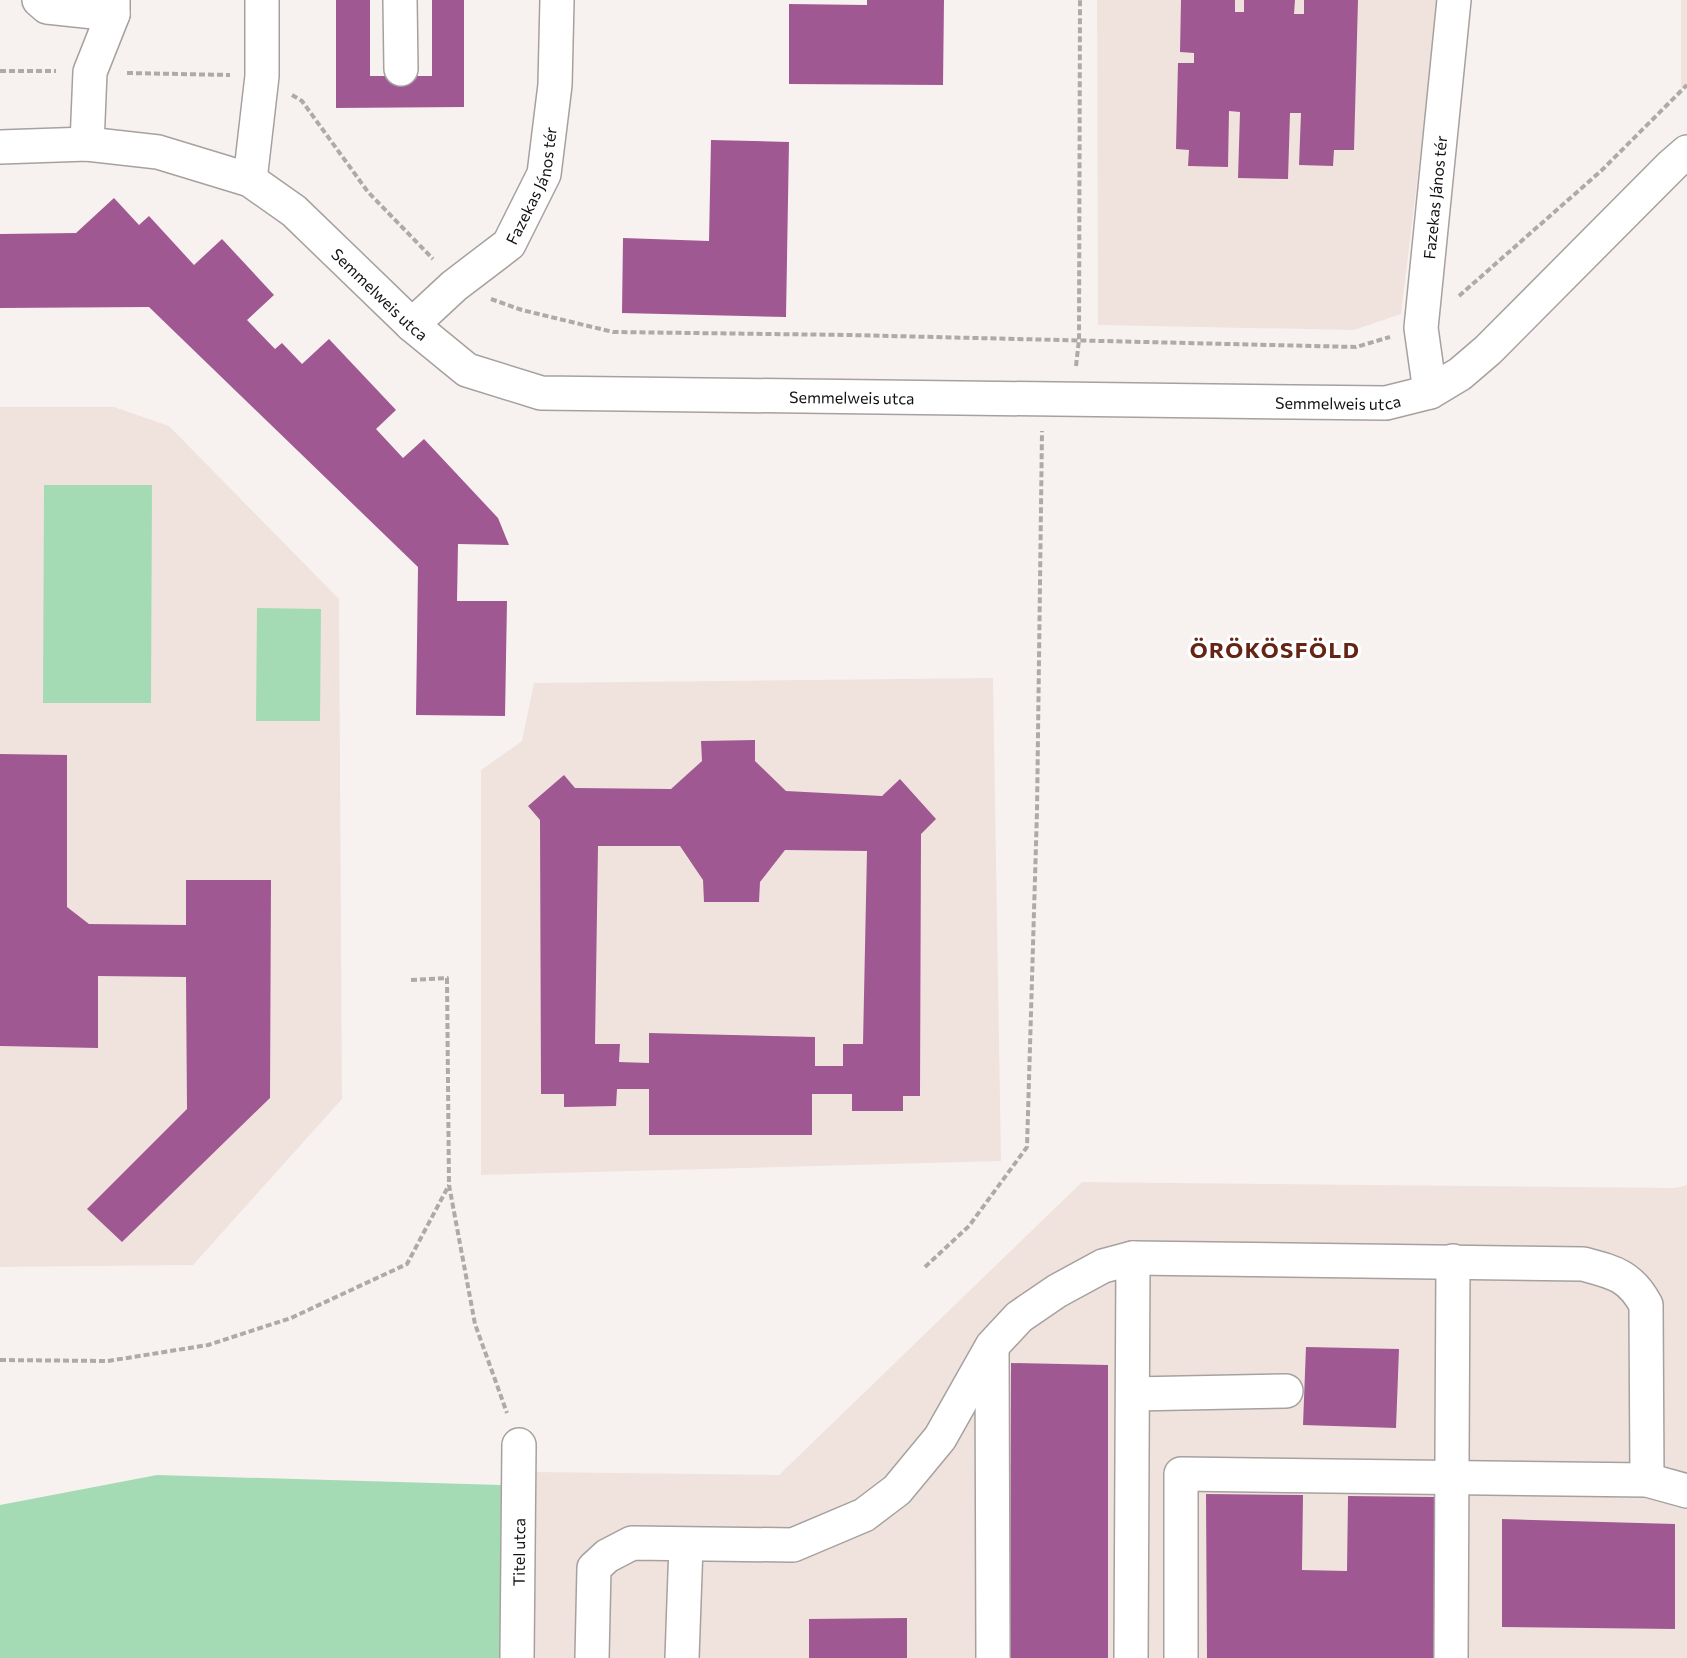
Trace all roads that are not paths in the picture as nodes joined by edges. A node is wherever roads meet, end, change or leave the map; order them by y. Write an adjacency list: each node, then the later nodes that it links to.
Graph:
1 (39, 0): 6 (street)
2 (262, 0): 11 (street)
3 (400, 0): 7 (street)
4 (557, 0): 12 (street, Fazekas János tér)
5 (1454, 0): 13 (street, Fazekas János tér)
6 (113, 7): 8 (street)
7 (401, 69)
8 (87, 144): 9 (street, Semmelweis utca); 11 (street, Semmelweis utca)
9 (0, 147)
10 (1687, 152): 13 (street, Semmelweis utca)
11 (250, 180): 12 (street, Semmelweis utca)
12 (412, 325): 13 (street, Semmelweis utca)
13 (1430, 392)
14 (1133, 1257): 15 (street); 16 (street); 18 (street)
15 (1453, 1262): 20 (street); 21 (street)
16 (992, 1346): 23 (street); 27 (street)
17 (1286, 1391): 18 (street)
18 (1133, 1394): 28 (street)
19 (519, 1445): 24 (street, Titel utca)
20 (1452, 1478): 21 (street); 29 (street); 30 (street)
21 (1647, 1480): 22 (street)
22 (1687, 1491)
23 (687, 1545): 25 (street); 26 (street)
24 (517, 1658)
25 (592, 1658)
26 (682, 1658)
27 (993, 1658)
28 (1131, 1658)
29 (1181, 1658)
30 (1451, 1658)

